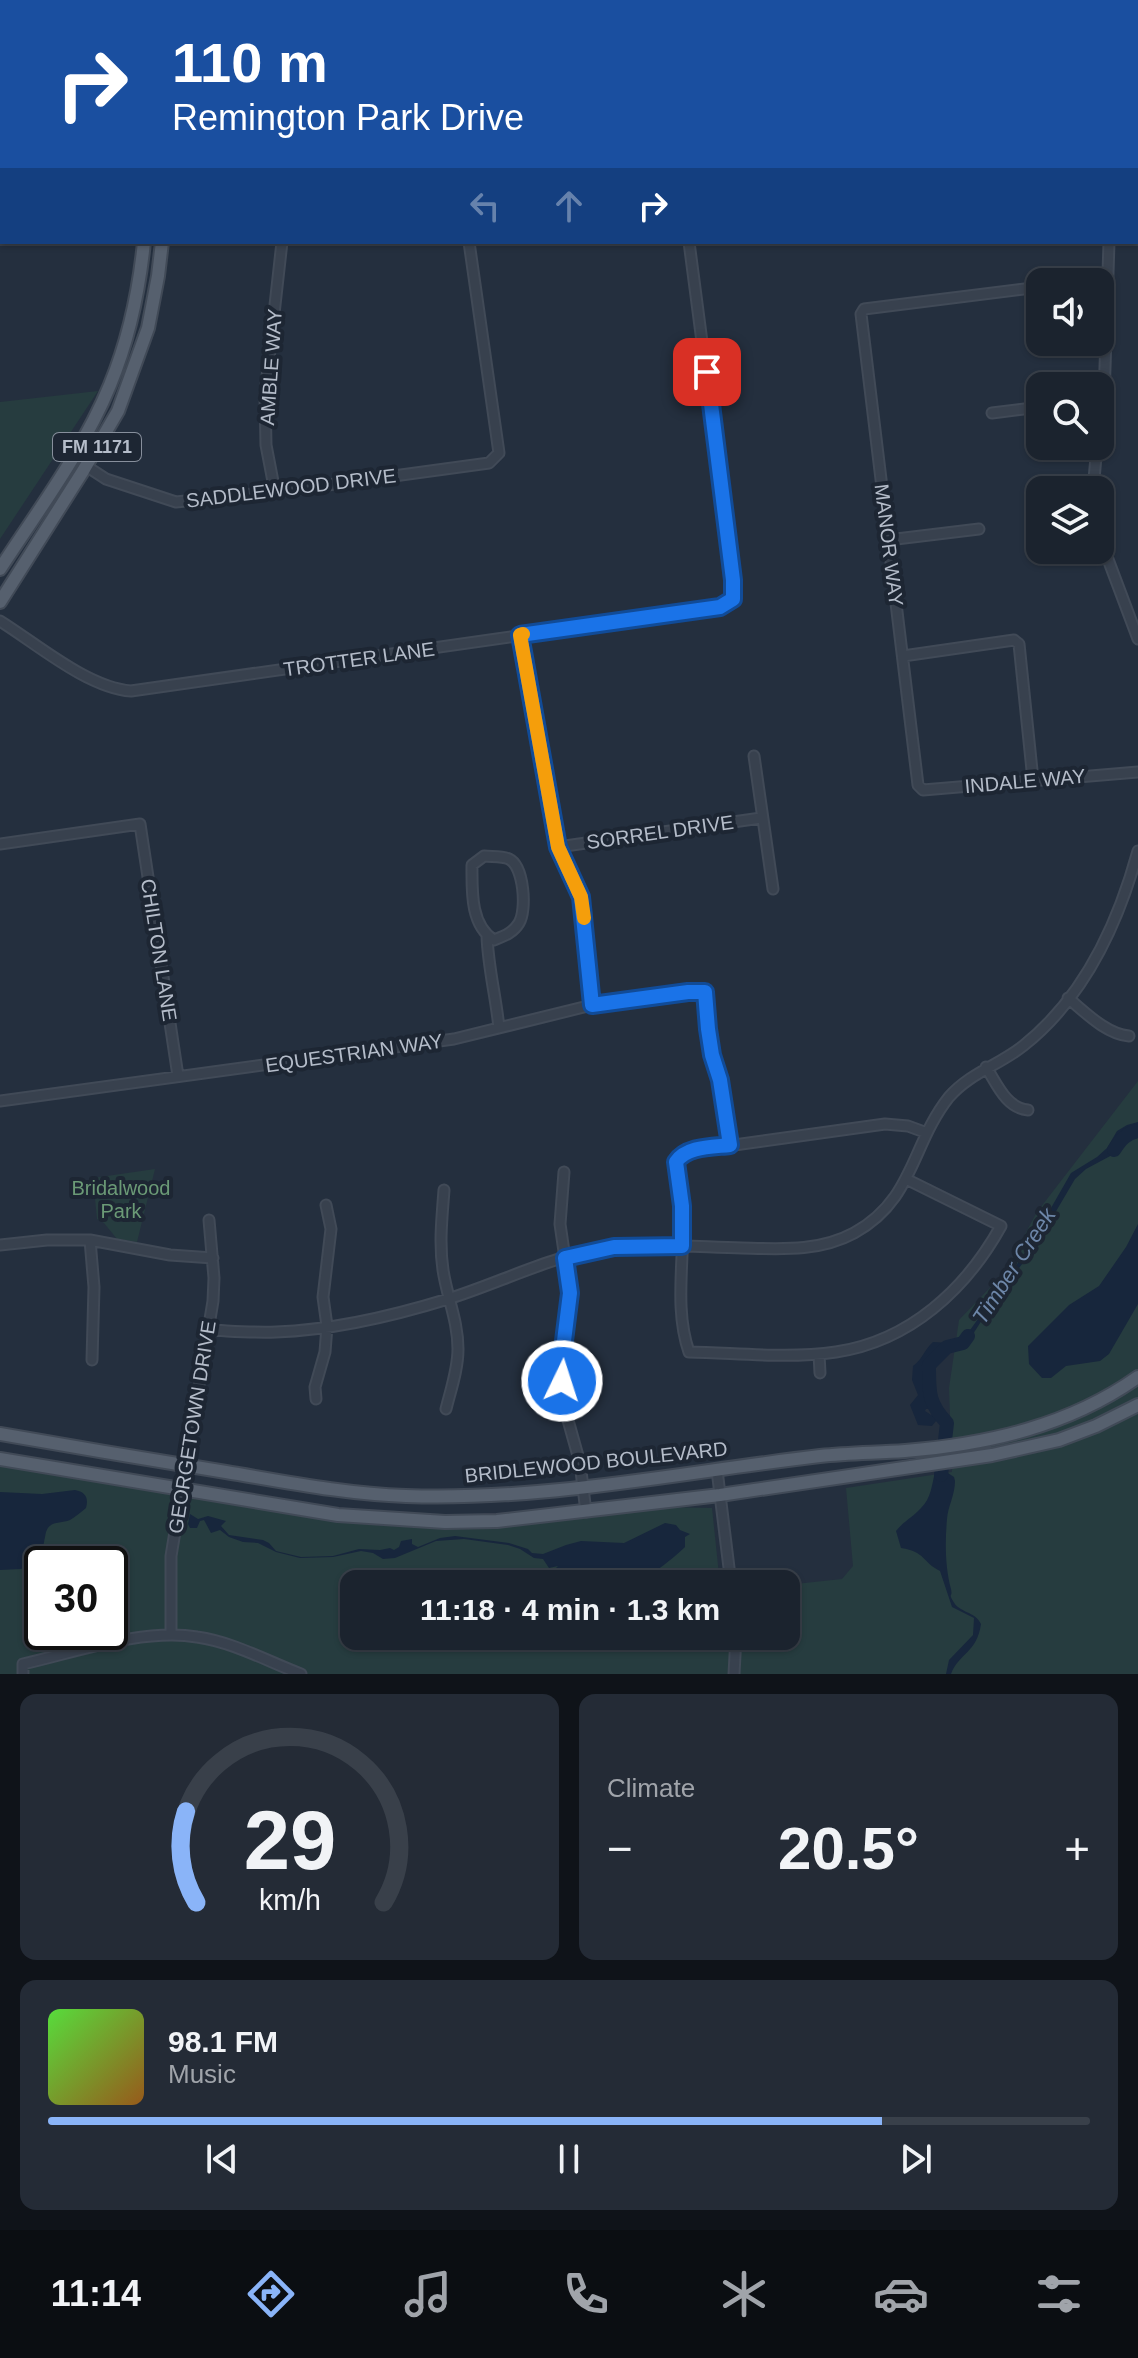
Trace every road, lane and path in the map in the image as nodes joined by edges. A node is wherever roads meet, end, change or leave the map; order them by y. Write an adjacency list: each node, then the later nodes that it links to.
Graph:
1 (144, 244): 16 (main road, FM 1171)
2 (162, 244): 11 (main road, FM 1171)
3 (282, 244): 12 (street, AMBLE WAY)
4 (469, 244): 12 (street, SADDLEWOOD DRIVE)
5 (689, 244): 19 (street, TROTTER LANE)
6 (1109, 244): 7 (street)
7 (1108, 268)
8 (1026, 289): 14 (street, MANOR WAY)
9 (1026, 409): 10 (street)
10 (992, 413)
11 (86, 466): 12 (street, SADDLEWOOD DRIVE); 17 (main road, FM 1171)
12 (275, 492)
13 (979, 529): 14 (street)
14 (888, 540): 21 (street, MANOR WAY)
15 (1110, 564): 20 (street)
16 (0, 569)
17 (0, 602)
18 (0, 621): 19 (street, TROTTER LANE)
19 (520, 635): 28 (street)
20 (1138, 639)
21 (903, 656): 24 (street); 25 (street, MANOR WAY)
22 (754, 756): 26 (street)
23 (1138, 772): 24 (street, INDALE WAY)
24 (1033, 780): 25 (street, INDALE WAY)
25 (917, 782)
26 (761, 818): 28 (street, SORREL DRIVE); 30 (street)
27 (0, 844): 37 (street, CHILTON LANE)
28 (558, 847): 33 (street)
29 (1138, 851): 32 (street)
30 (773, 889)
31 (487, 936): 31 (street); 34 (street)
32 (1068, 998): 35 (street); 36 (street)
33 (592, 1005): 34 (street, EQUESTRIAN WAY); 41 (street, EQUESTRIAN WAY)
34 (499, 1028): 37 (street, EQUESTRIAN WAY)
35 (1129, 1036)
36 (986, 1067): 39 (street); 40 (street)
37 (178, 1076): 38 (street, EQUESTRIAN WAY)
38 (0, 1101)
39 (1028, 1110)
40 (927, 1133): 41 (street); 43 (street)
41 (730, 1145): 49 (street)
42 (564, 1172): 51 (street)
43 (906, 1179): 49 (street); 55 (street)
44 (444, 1190): 52 (street)
45 (326, 1205): 53 (street)
46 (209, 1220): 50 (street, GEORGETOWN DRIVE)
47 (90, 1240): 48 (street); 50 (street); 56 (street)
48 (0, 1245)
49 (682, 1246): 51 (street); 55 (street)
50 (213, 1258): 54 (street, GEORGETOWN DRIVE)
51 (565, 1258): 52 (street); 67 (street)
52 (450, 1298): 53 (street); 61 (street)
53 (327, 1326): 54 (street); 59 (street)
54 (209, 1330): 64 (street, GEORGETOWN DRIVE)
55 (819, 1354): 57 (street)
56 (92, 1360)
57 (820, 1373)
58 (1138, 1377): 65 (main road, BRIDLEWOOD BOULEVARD)
59 (316, 1399)
60 (1138, 1405): 69 (main road)
61 (446, 1409)
62 (0, 1434): 64 (main road, BRIDLEWOOD BOULEVARD)
63 (0, 1459): 68 (main road)
64 (186, 1465): 67 (main road, BRIDLEWOOD BOULEVARD); 68 (street, GEORGETOWN DRIVE)
65 (717, 1470): 66 (main road, BRIDLEWOOD BOULEVARD); 69 (street)
66 (653, 1478): 67 (main road, BRIDLEWOOD BOULEVARD); 70 (main road)
67 (583, 1487): 71 (street)
68 (182, 1490): 71 (main road); 73 (street, GEORGETOWN DRIVE)
69 (720, 1495): 70 (main road); 72 (street)
70 (656, 1502): 71 (main road)
71 (586, 1512)
72 (729, 1570)
73 (171, 1635): 75 (street); 76 (street)
74 (735, 1650): 77 (street)
75 (23, 1669)
76 (301, 1674)
77 (734, 1674)

